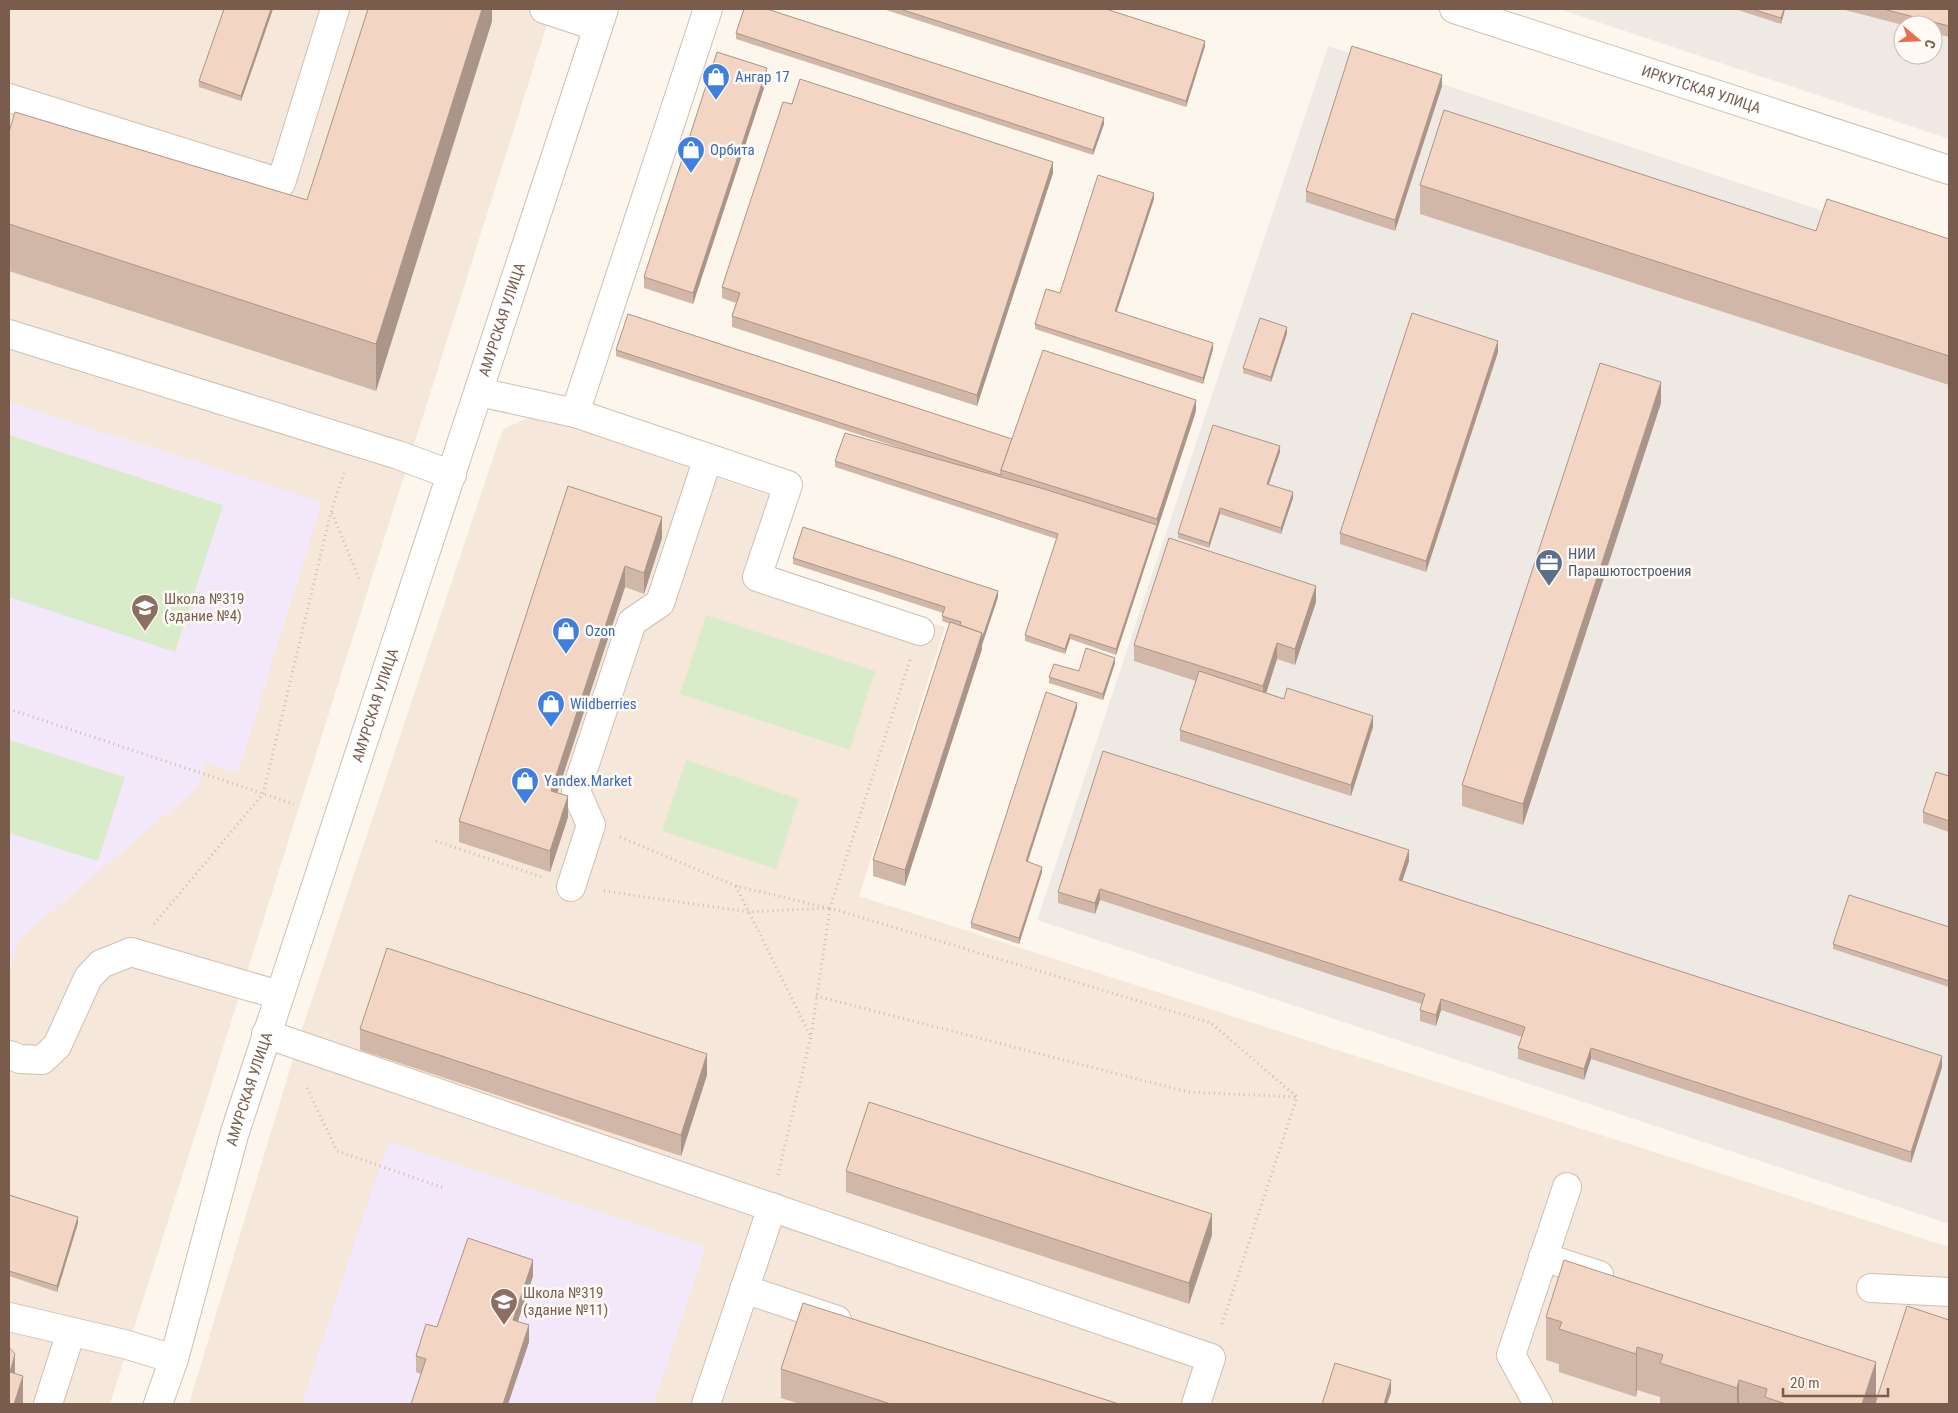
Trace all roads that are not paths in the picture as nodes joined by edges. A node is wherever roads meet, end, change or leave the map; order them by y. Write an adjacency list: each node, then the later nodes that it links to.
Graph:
1 (335, 9): 6 (street)
2 (544, 9): 5 (street)
3 (708, 9): 10 (street)
4 (1454, 9): 7 (street, ИРКУТСКАЯ УЛИЦА)
5 (601, 18): 9 (street, АМУРСКАЯ УЛИЦА)
6 (9, 98)
7 (1949, 170)
8 (9, 334): 12 (street)
9 (479, 392): 10 (street); 12 (street, АМУРСКАЯ УЛИЦА)
10 (575, 414): 11 (street)
11 (708, 458): 13 (street); 14 (street)
12 (452, 475): 15 (street, АМУРСКАЯ УЛИЦА)
13 (920, 631)
14 (571, 886)
15 (279, 995): 16 (street, АМУРСКАЯ УЛИЦА); 17 (street)
16 (266, 1034): 19 (street); 28 (street, АМУРСКАЯ УЛИЦА)
17 (9, 1055)
18 (1567, 1186): 20 (street)
19 (772, 1207): 23 (street); 32 (street)
20 (1543, 1257): 21 (street); 33 (street)
21 (1619, 1282)
22 (1871, 1288): 24 (street)
23 (744, 1289): 26 (street); 31 (street)
24 (1949, 1292)
25 (9, 1317): 27 (street)
26 (856, 1327)
27 (71, 1332): 28 (street); 29 (street)
28 (174, 1359): 30 (street, АМУРСКАЯ УЛИЦА)
29 (48, 1404)
30 (158, 1404)
31 (706, 1404)
32 (1196, 1404)
33 (1538, 1404)

